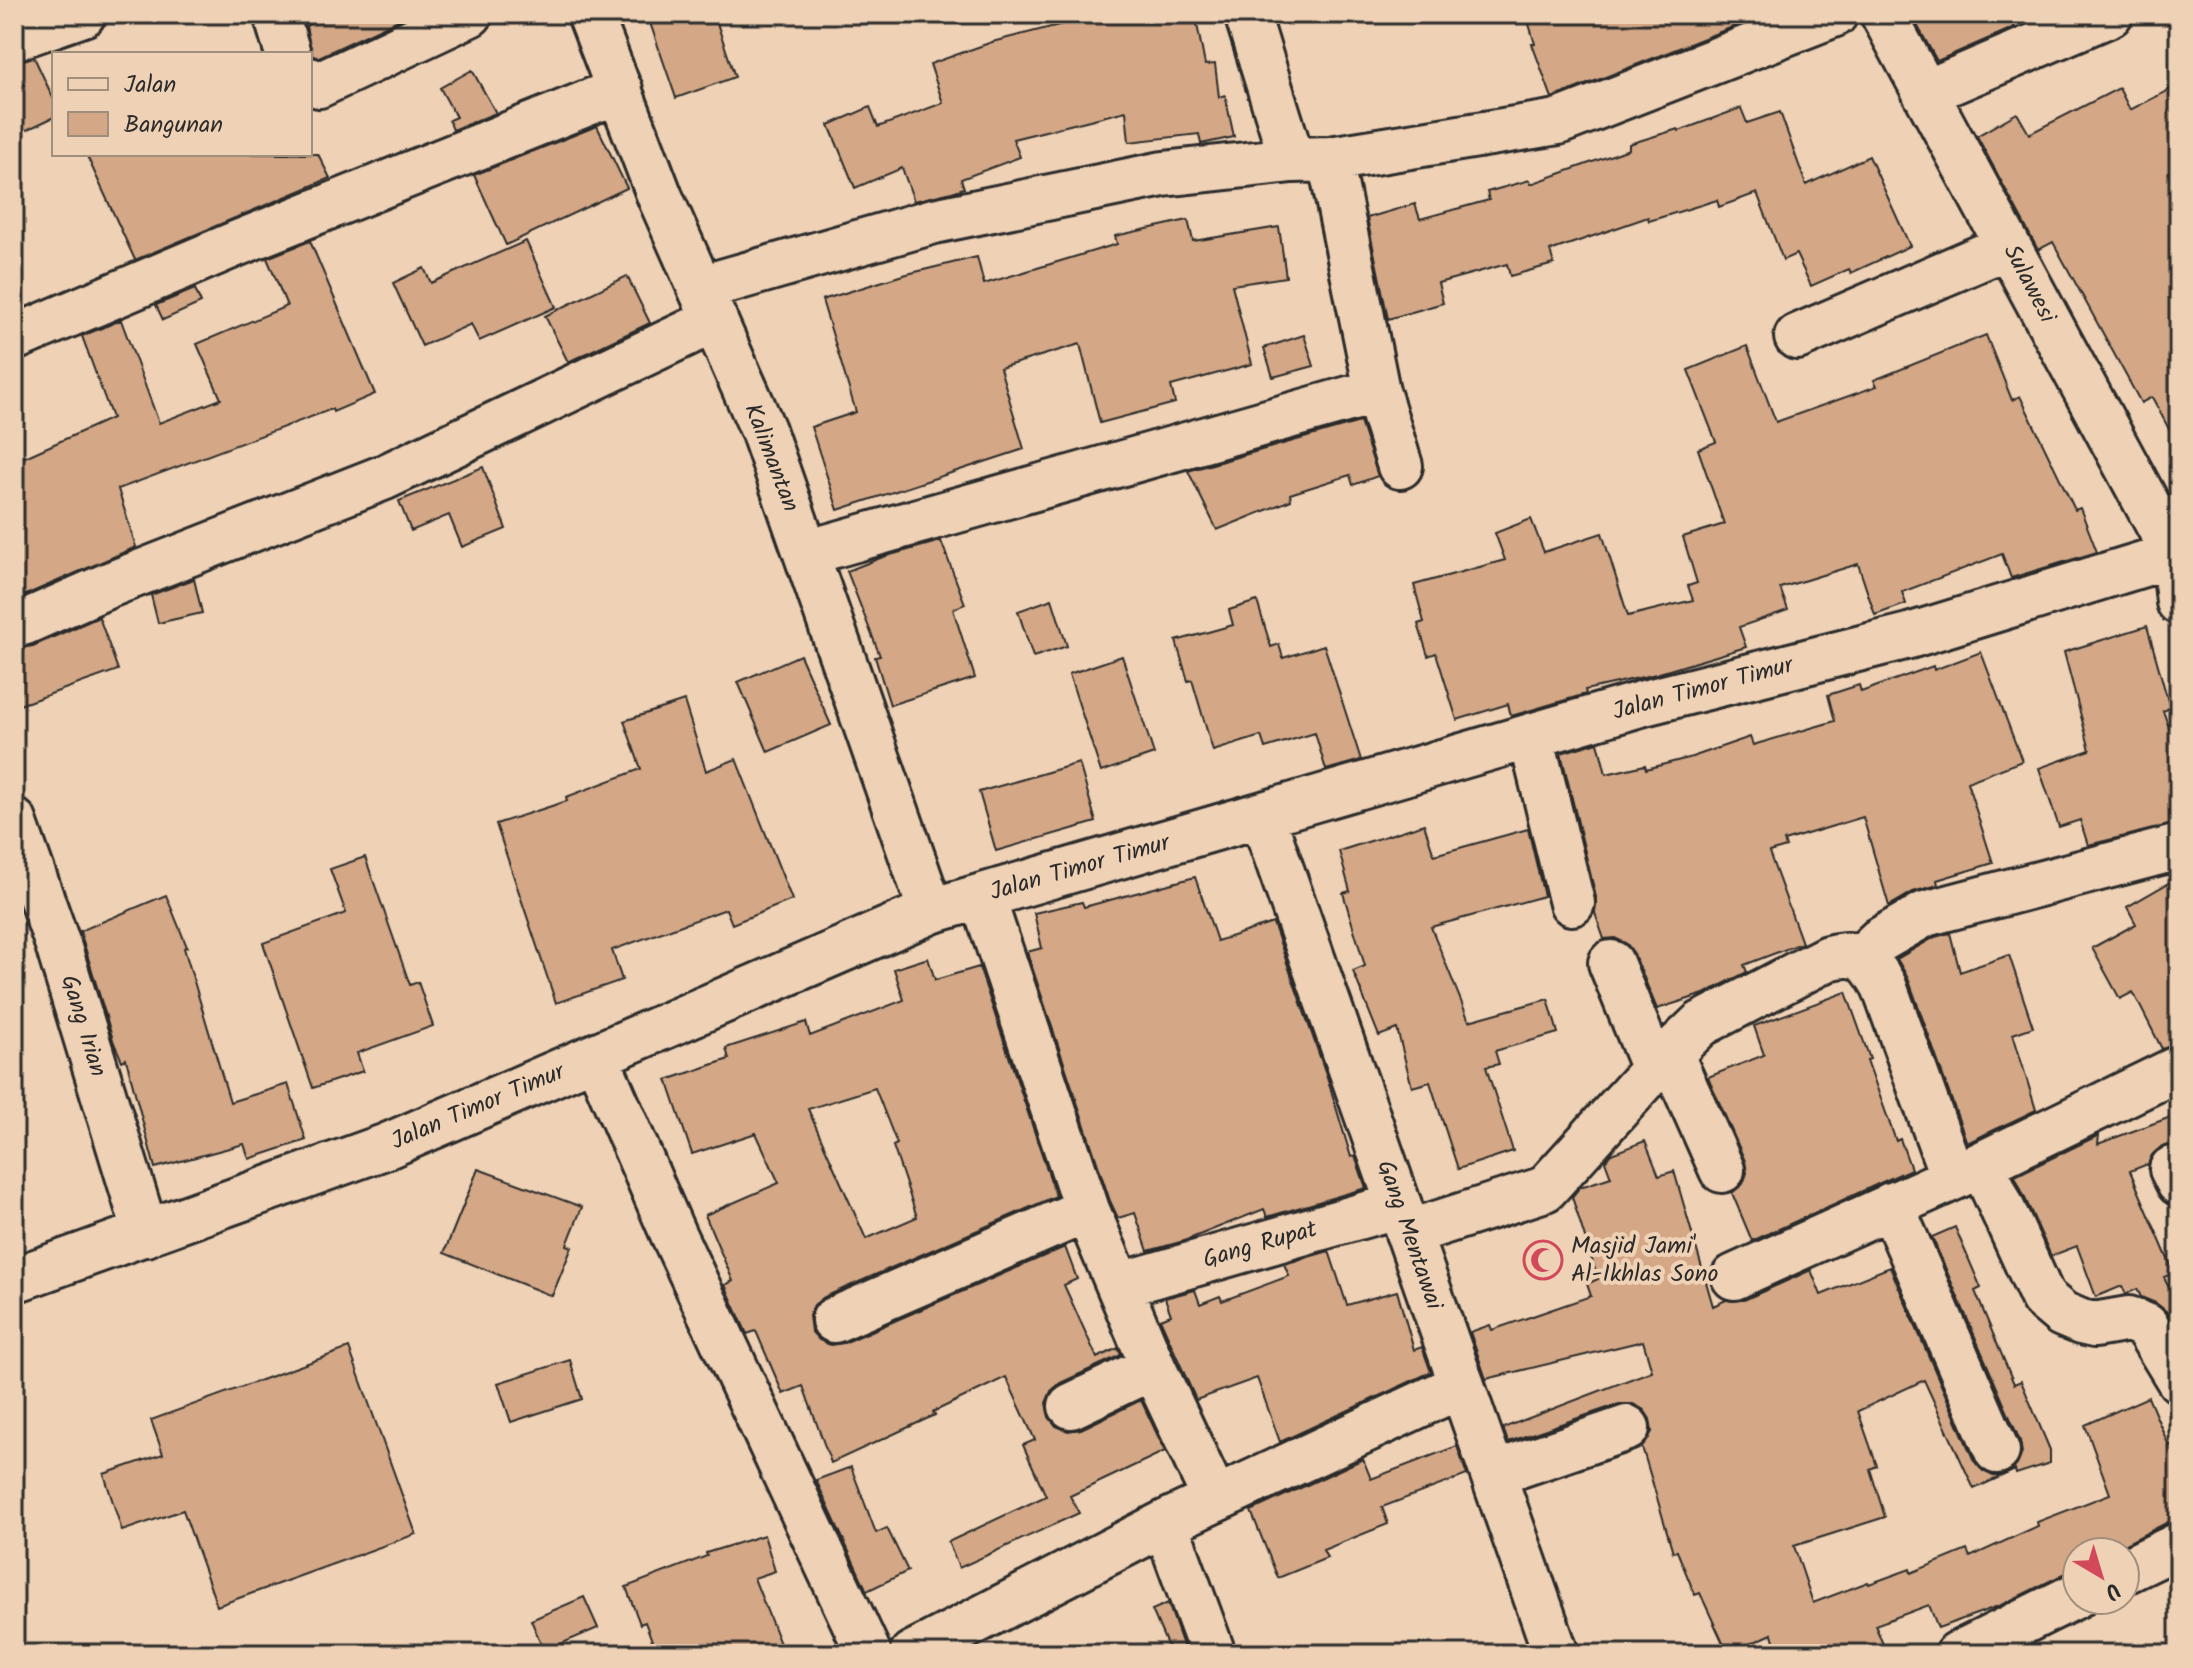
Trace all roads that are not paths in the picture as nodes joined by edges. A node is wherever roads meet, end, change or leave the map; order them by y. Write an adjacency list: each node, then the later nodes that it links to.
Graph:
1 (83, 14): 9 (street)
2 (276, 14): 10 (street)
3 (470, 14): 11 (street)
4 (590, 14): 12 (street, Kalimantan)
5 (1247, 14): 14 (street)
6 (1835, 14): 14 (street)
7 (1883, 14): 13 (street, Sulawesi)
8 (2105, 15): 13 (street)
9 (14, 38)
10 (287, 52)
11 (312, 81)
12 (620, 90): 16 (street, Kalimantan); 18 (street)
13 (1925, 93): 15 (street, Sulawesi)
14 (1311, 159): 16 (street); 19 (street)
15 (2008, 246): 17 (street); 22 (street, Sulawesi)
16 (708, 304): 21 (street, Kalimantan); 24 (street)
17 (1797, 337)
18 (14, 338)
19 (1377, 391): 20 (street); 21 (street)
20 (1400, 466)
21 (806, 553): 31 (street, Kalimantan)
22 (2176, 553): 23 (street); 25 (street, Jalan Timor Timur)
23 (2179, 602)
24 (23, 623)
25 (1531, 736): 26 (street, Jalan Timor Timur); 30 (street)
26 (1262, 815): 29 (street, Jalan Timor Timur); 41 (street, Gang Mentawai)
27 (14, 821): 42 (street, Gang Irian)
28 (2179, 847): 32 (street)
29 (982, 896): 31 (street, Jalan Timor Timur); 40 (street)
30 (1572, 903)
31 (931, 911): 34 (street, Jalan Timor Timur)
32 (1862, 957): 35 (street, Gang Rupat); 38 (street)
33 (1611, 963): 35 (street)
34 (596, 1056): 42 (street, Jalan Timor Timur); 60 (street)
35 (1662, 1061): 37 (street); 41 (street, Gang Rupat)
36 (2179, 1068): 38 (street)
37 (1722, 1170)
38 (1967, 1171): 39 (street); 48 (street)
39 (1891, 1205): 43 (street); 52 (street)
40 (1087, 1210): 45 (street); 46 (street)
41 (1403, 1219): 45 (street, Gang Rupat); 49 (street, Gang Mentawai)
42 (146, 1234): 44 (street, Jalan Timor Timur)
43 (1734, 1277)
44 (14, 1280)
45 (1121, 1285): 47 (street)
46 (834, 1320)
47 (1153, 1367): 50 (street); 54 (street)
48 (2179, 1380)
49 (1462, 1385): 53 (street, Gang Mentawai); 54 (street)
50 (1071, 1406)
51 (1627, 1428): 53 (street)
52 (1997, 1451)
53 (1493, 1474): 63 (street, Gang Mentawai)
54 (1215, 1499): 55 (street)
55 (1165, 1523): 61 (street); 62 (street)
56 (2179, 1545): 57 (street)
57 (2141, 1563)
58 (2061, 1604): 59 (street)
59 (1982, 1649)
60 (869, 1654)
61 (912, 1654)
62 (1213, 1654)
63 (1556, 1654)

